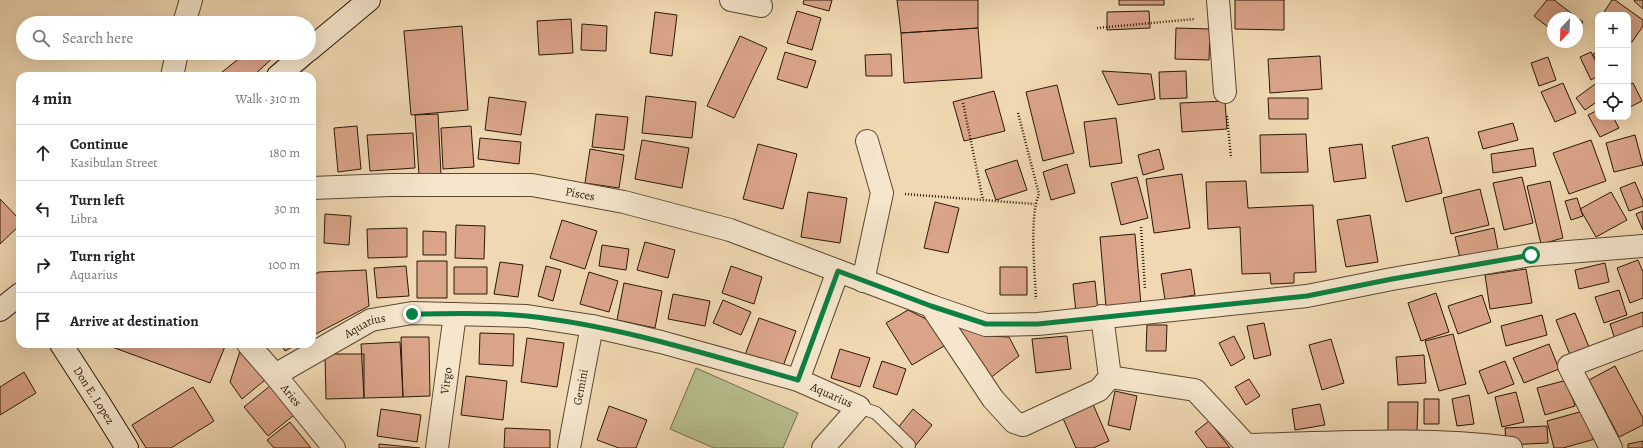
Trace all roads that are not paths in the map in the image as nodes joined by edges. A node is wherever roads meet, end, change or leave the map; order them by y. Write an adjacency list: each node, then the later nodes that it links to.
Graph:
1 (191, 0): 6 (street)
2 (369, 0): 7 (street)
3 (731, 0): 4 (street)
4 (761, 6)
5 (1219, 8): 12 (street)
6 (186, 16)
7 (316, 44)
8 (176, 60): 10 (street)
9 (297, 60): 11 (street)
10 (173, 72)
11 (283, 72)
12 (1225, 92)
13 (867, 141): 17 (street)
14 (316, 188): 16 (street, Pisces)
15 (1643, 246): 22 (street, Pisces)
16 (838, 271): 17 (street, Pisces); 29 (street)
17 (863, 281): 19 (street, Pisces)
18 (16, 297): 20 (street)
19 (931, 306): 22 (street, Pisces); 28 (street)
20 (0, 310)
21 (455, 314): 23 (street, Aquarius); 27 (street, Aquarius); 36 (street, Virgo)
22 (1102, 316): 28 (street)
23 (592, 326): 29 (street, Aquarius); 37 (street, Gemini)
24 (1643, 338): 40 (street)
25 (64, 348): 34 (street, Don E. Lopez)
26 (251, 348): 27 (street, Aries)
27 (275, 375): 35 (street, Aries)
28 (1110, 377): 33 (street)
29 (798, 380): 30 (street, Aquarius)
30 (859, 407): 31 (lane); 38 (street)
31 (909, 445)
32 (1472, 446): 33 (street); 39 (street)
33 (1248, 447)
34 (127, 448)
35 (334, 448)
36 (437, 448)
37 (568, 448)
38 (823, 448)
39 (1511, 448)
40 (1611, 448)

